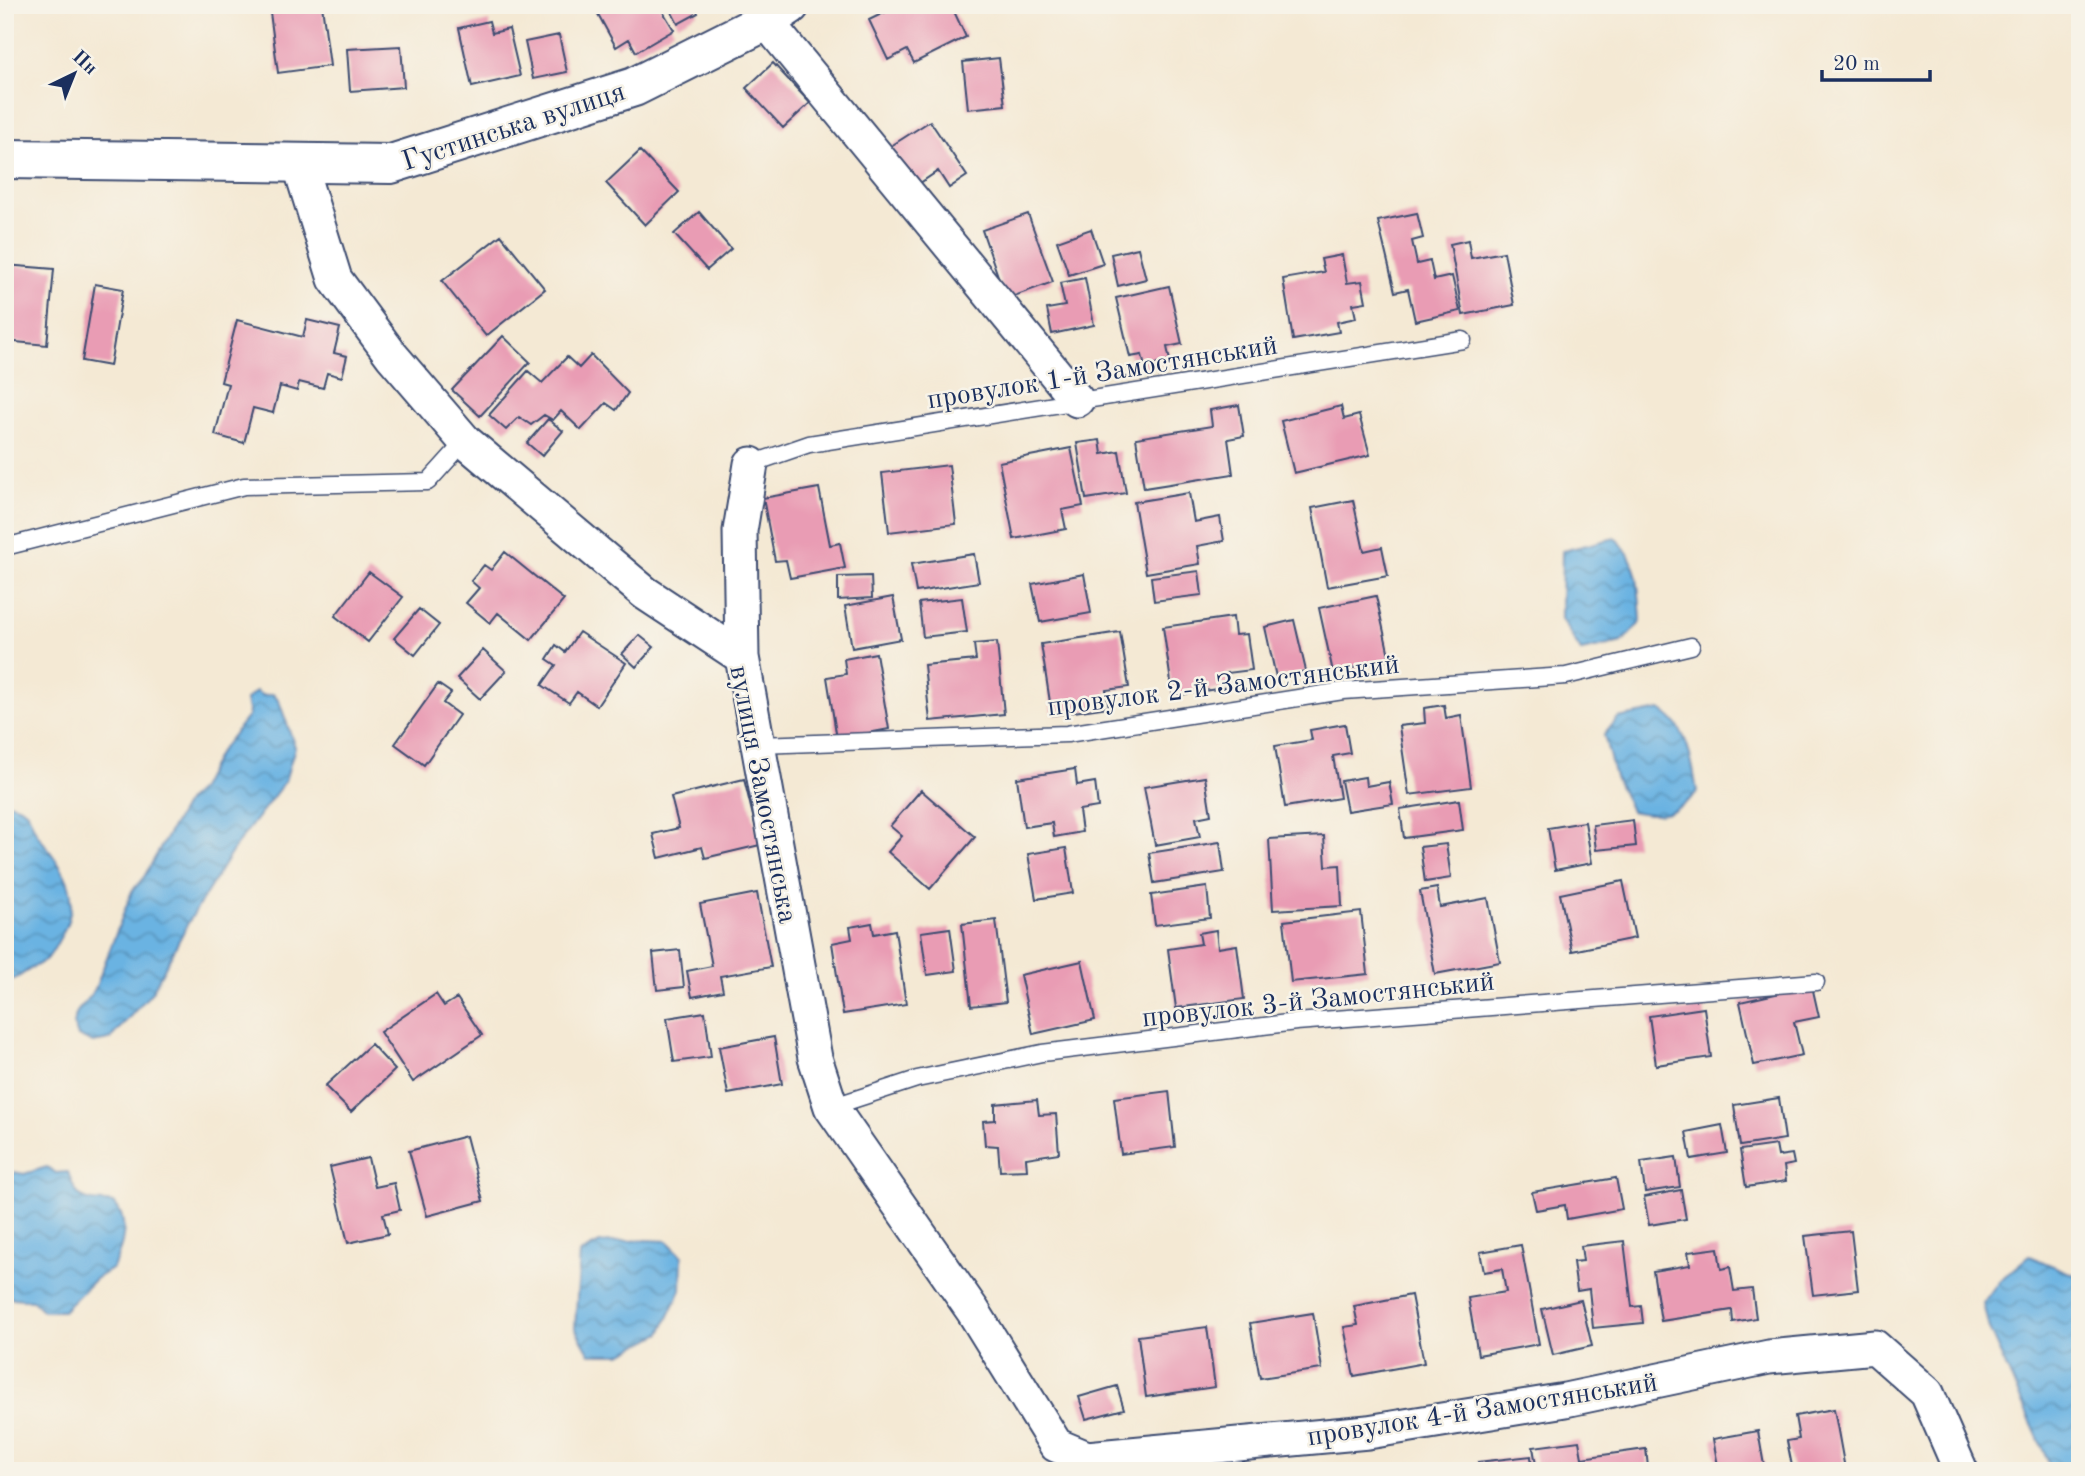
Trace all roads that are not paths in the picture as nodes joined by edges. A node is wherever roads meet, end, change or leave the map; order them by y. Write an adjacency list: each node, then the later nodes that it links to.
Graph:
1 (778, 13): 3 (main road, Густинська вулиця); 5 (street)
2 (5, 159): 3 (main road, Густинська вулиця)
3 (299, 163): 6 (street, вулиця Замостянська)
4 (1463, 340): 5 (lane, провулок 1-й Замостянський)
5 (1077, 400): 7 (lane, провулок 1-й Замостянський)
6 (465, 441): 8 (lane); 10 (street, вулиця Замостянська)
7 (751, 464): 10 (street)
8 (5, 547)
9 (1691, 646): 11 (lane, провулок 2-й Замостянський)
10 (742, 657): 11 (street, вулиця Замостянська)
11 (759, 746): 13 (street, вулиця Замостянська)
12 (1816, 982): 13 (lane, провулок 3-й Замостянський)
13 (831, 1107): 14 (street, вулиця Замостянська)
14 (1093, 1464): 15 (street, провулок 4-й Замостянський)
15 (1961, 1471)

